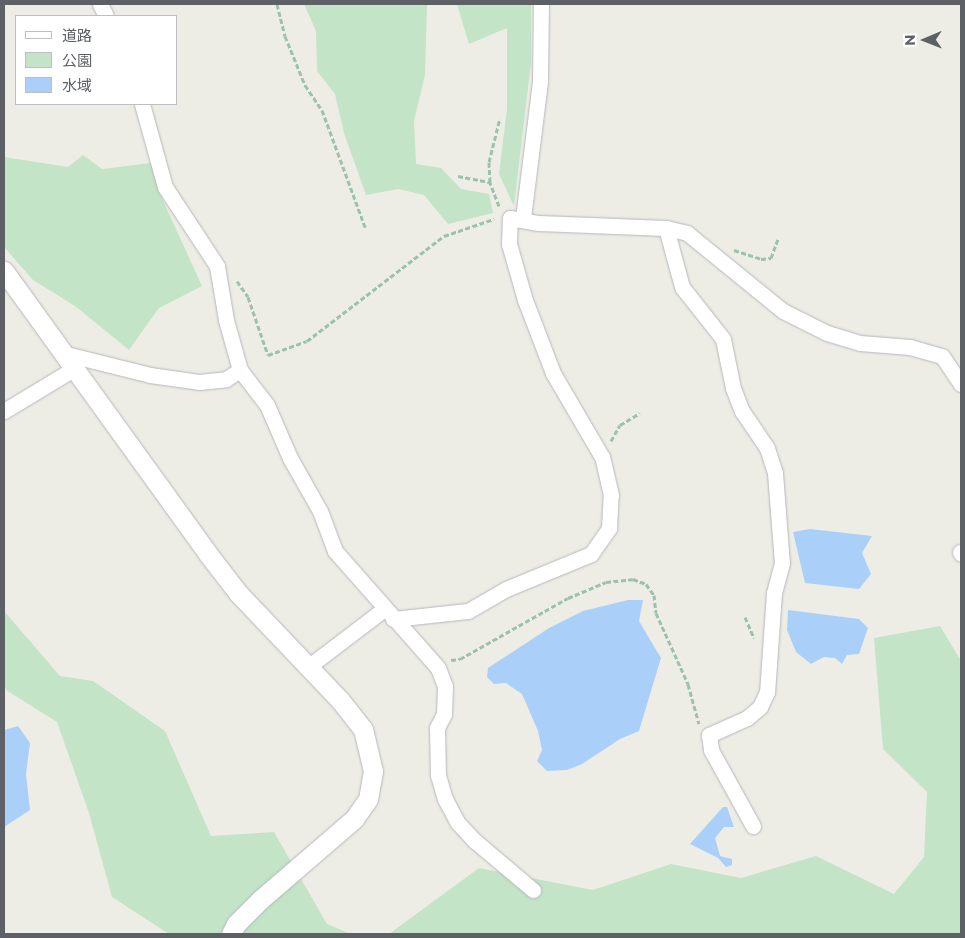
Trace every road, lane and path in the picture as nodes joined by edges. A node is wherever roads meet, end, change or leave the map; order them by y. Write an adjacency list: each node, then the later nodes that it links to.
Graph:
1 (277, 4): 8 (path)
2 (540, 4): 7 (street)
3 (142, 105): 12 (street)
4 (500, 118): 6 (path)
5 (458, 176): 6 (path)
6 (490, 182): 7 (path)
7 (512, 218): 9 (street); 12 (path); 19 (street)
8 (365, 227)
9 (666, 228): 16 (street); 23 (street)
10 (778, 239): 11 (path)
11 (724, 246)
12 (217, 266): 15 (street)
13 (4, 271): 14 (street)
14 (70, 361): 15 (street); 17 (street); 22 (street)
15 (240, 370): 20 (street)
16 (961, 384)
17 (4, 411)
18 (640, 413): 19 (path)
19 (602, 457): 20 (street)
20 (388, 614): 21 (street); 22 (street)
21 (428, 657): 23 (path); 25 (street)
22 (308, 667): 26 (street)
23 (709, 735): 24 (street)
24 (753, 826)
25 (533, 890)
26 (230, 934)

